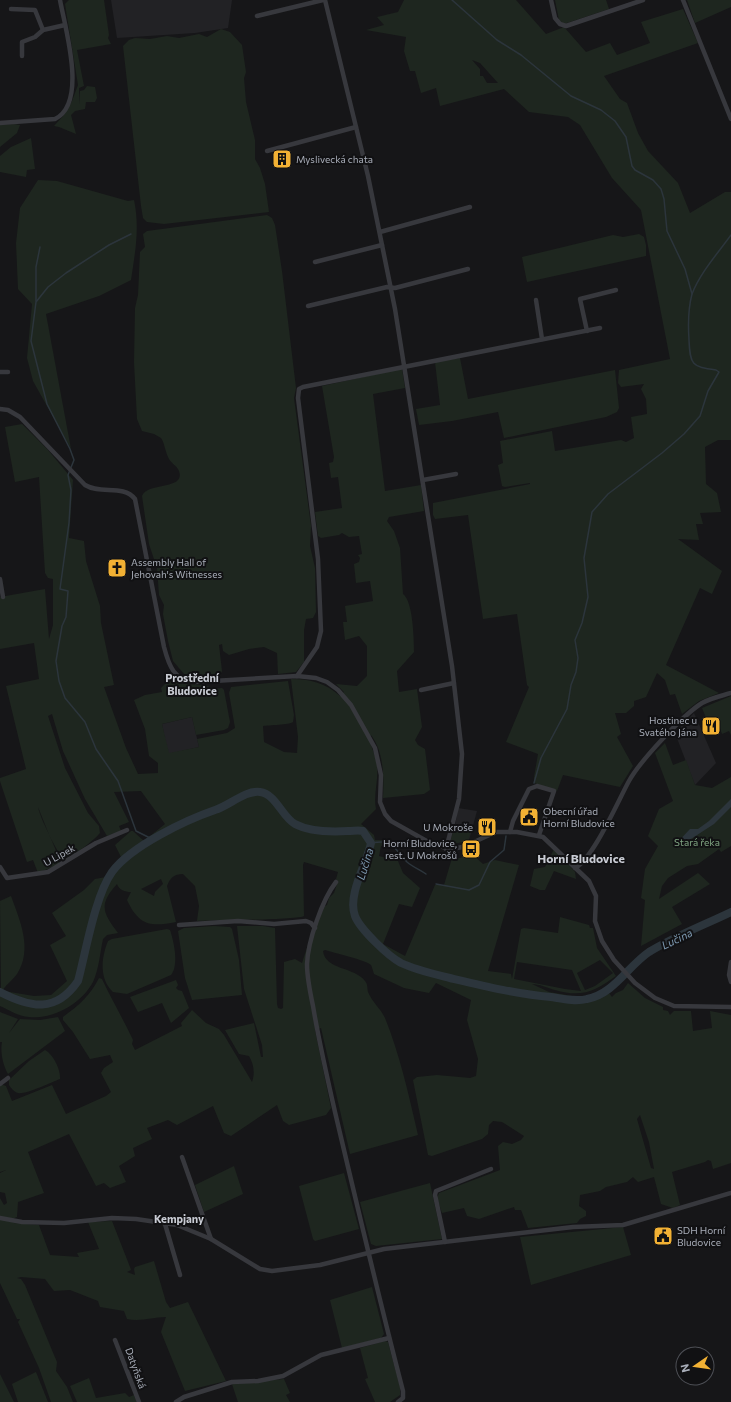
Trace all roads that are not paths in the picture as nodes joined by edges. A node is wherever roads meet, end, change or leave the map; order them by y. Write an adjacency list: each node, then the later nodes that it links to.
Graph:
1 (60, 0): 8 (street)
2 (324, 0): 7 (street); 13 (street)
3 (551, 0): 4 (street)
4 (643, 0)
5 (683, 0): 11 (street)
6 (11, 9): 9 (street)
7 (257, 16)
8 (64, 25): 9 (street); 12 (street)
9 (43, 30): 10 (street)
10 (22, 56)
11 (731, 119)
12 (0, 123)
13 (356, 127): 14 (street); 16 (street)
14 (266, 151)
15 (470, 207): 16 (street)
16 (380, 232): 17 (street)
17 (382, 245): 18 (street); 20 (street)
18 (315, 262)
19 (468, 270): 20 (street)
20 (390, 287): 23 (street); 27 (street)
21 (616, 290): 25 (street)
22 (536, 300): 26 (street)
23 (308, 306)
24 (600, 328): 25 (street)
25 (587, 331): 26 (street)
26 (542, 339): 27 (street)
27 (404, 366): 32 (street); 35 (street)
28 (0, 372): 29 (street)
29 (8, 372)
30 (0, 409): 35 (street)
31 (456, 474): 32 (street)
32 (423, 480): 36 (street)
33 (0, 580): 34 (street)
34 (4, 596)
35 (297, 676): 42 (street)
36 (454, 684): 37 (street); 42 (street)
37 (421, 690)
38 (731, 693): 44 (street)
39 (127, 830): 43 (street, U Lipek)
40 (510, 832): 41 (street); 41 (street); 42 (street)
41 (539, 835): 44 (street)
42 (446, 849)
43 (0, 867)
44 (575, 868): 50 (street)
45 (336, 882): 47 (street)
46 (178, 925): 47 (street)
47 (315, 928): 60 (street)
48 (731, 962): 49 (street)
49 (731, 982)
50 (731, 1007)
51 (8, 1078): 52 (street)
52 (0, 1084)
53 (182, 1157): 58 (street)
54 (490, 1169): 59 (street)
55 (731, 1193): 59 (street)
56 (0, 1218): 57 (street)
57 (165, 1224): 58 (street); 61 (street)
58 (211, 1239): 60 (street)
59 (445, 1242): 60 (street)
60 (368, 1252): 62 (street)
61 (180, 1275)
62 (389, 1338): 65 (street); 66 (street)
63 (115, 1340): 64 (street, Datyňská)
64 (139, 1402)
65 (176, 1402)
66 (398, 1402)

